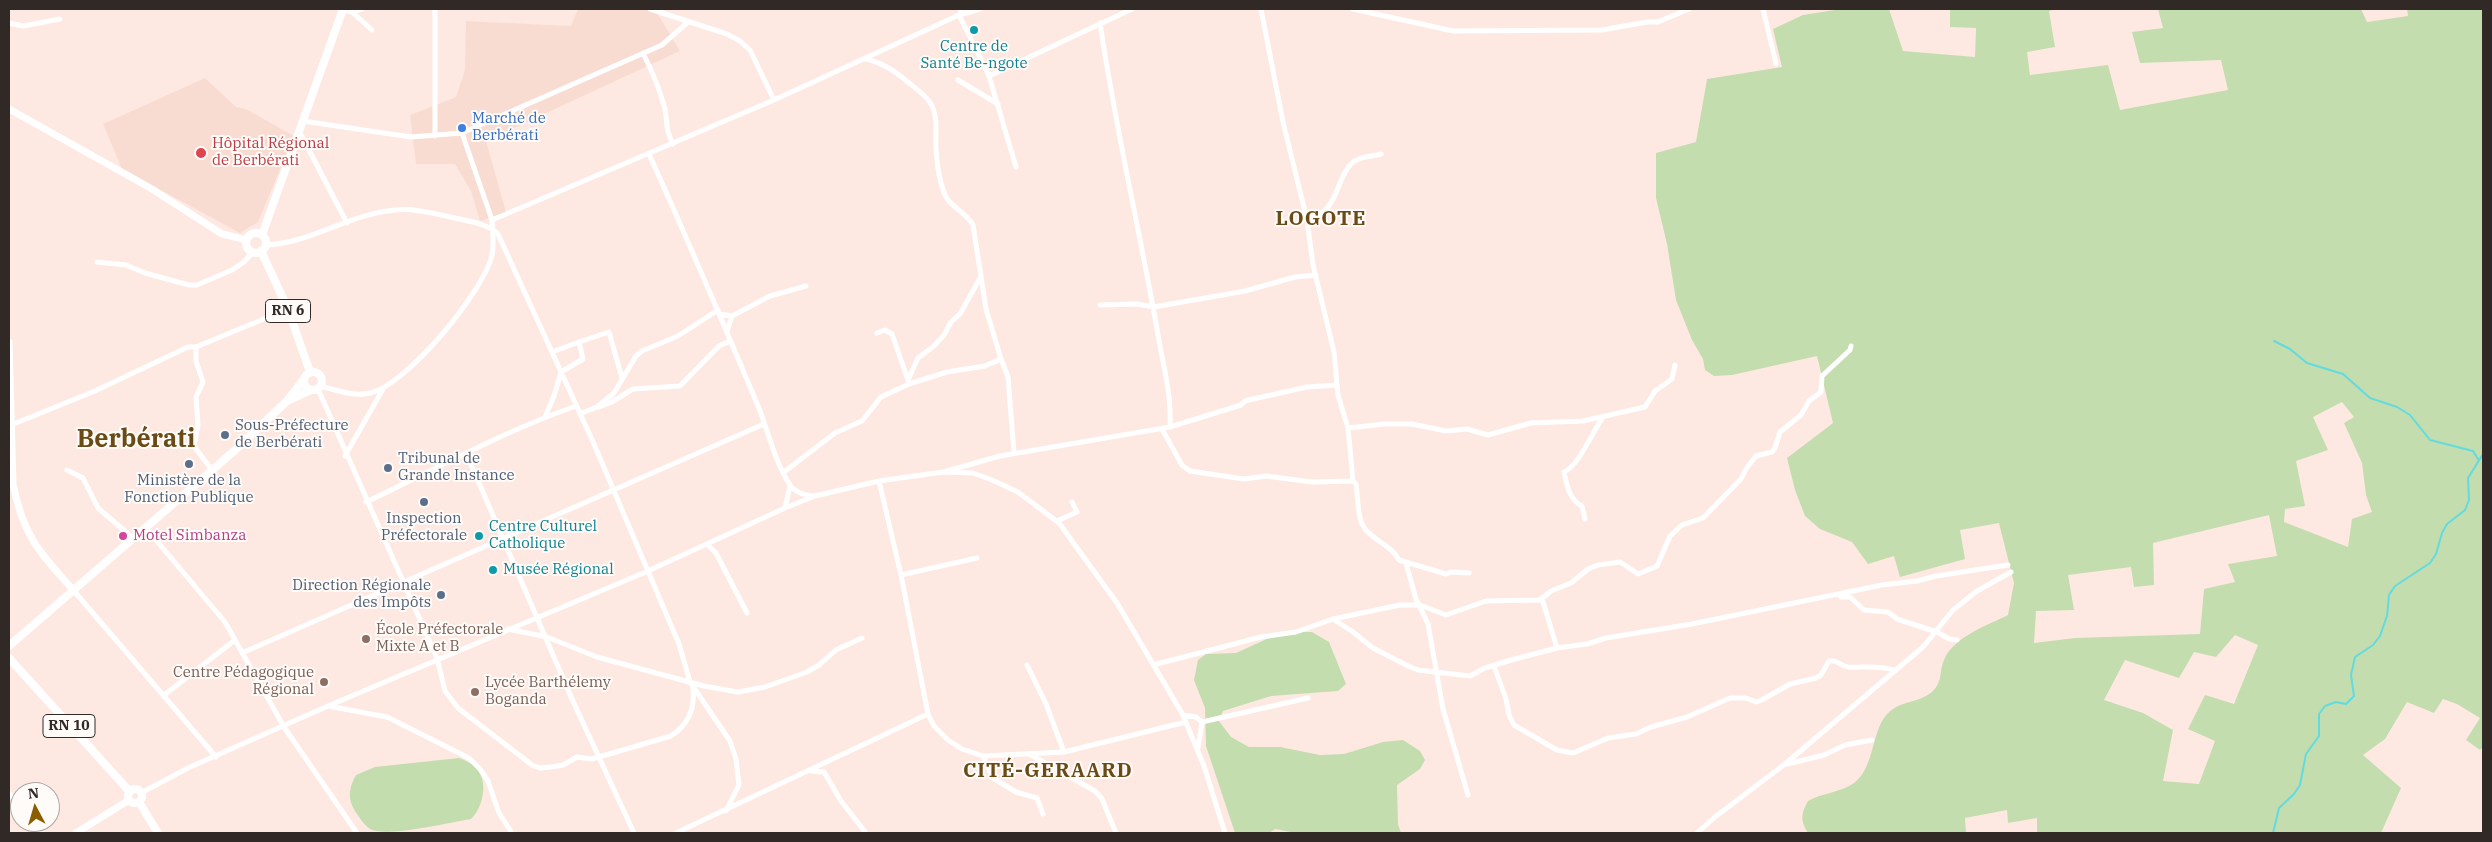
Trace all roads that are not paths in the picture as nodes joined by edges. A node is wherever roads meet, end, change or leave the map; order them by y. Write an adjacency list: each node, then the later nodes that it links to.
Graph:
1 (343, 9): 12 (street); 27 (main road)
2 (362, 9): 12 (street)
3 (436, 9): 30 (street)
4 (650, 9): 16 (street)
5 (962, 9): 13 (street)
6 (980, 9): 13 (street)
7 (1132, 9): 17 (street)
8 (1261, 9): 36 (street)
9 (1353, 9): 10 (street)
10 (1689, 9)
11 (1763, 9): 21 (street)
12 (352, 12): 18 (street)
13 (959, 15): 20 (street); 22 (street)
14 (60, 19): 15 (street)
15 (9, 23)
16 (687, 23): 19 (street); 24 (street)
17 (1100, 23): 22 (street); 47 (street)
18 (372, 30)
19 (643, 53): 29 (street); 31 (street)
20 (866, 59): 24 (street); 44 (street)
21 (1776, 64)
22 (989, 76): 25 (street)
23 (958, 80): 25 (street)
24 (774, 100): 31 (street)
25 (998, 104): 34 (street)
26 (9, 109): 40 (street)
27 (303, 121): 28 (main road); 30 (street)
28 (299, 131): 37 (street); 39 (main road)
29 (462, 133): 30 (street); 35 (street)
30 (435, 136)
31 (673, 144): 32 (street)
32 (649, 154): 35 (street); 49 (street)
33 (1381, 154): 36 (street)
34 (1016, 166)
35 (492, 220): 38 (street)
36 (1307, 220): 43 (street)
37 (347, 223): 38 (street); 41 (street)
38 (492, 229): 58 (street); 68 (street)
39 (262, 235): 40 (main road); 41 (main road, RN 6)
40 (247, 240): 41 (main road, RN 6)
41 (260, 250): 42 (street); 48 (main road, RN 6)
42 (97, 262)
43 (1316, 275): 47 (street); 66 (street)
44 (981, 277): 59 (street); 65 (street)
45 (806, 286): 50 (street)
46 (1100, 305): 47 (street)
47 (1154, 307): 77 (street)
48 (288, 309): 57 (street); 61 (main road, RN 6)
49 (719, 312): 50 (street); 51 (street); 64 (street)
50 (732, 316): 51 (street)
51 (727, 331): 53 (street)
52 (877, 333): 65 (street)
53 (730, 340): 71 (street); 75 (street)
54 (9, 342): 76 (street)
55 (579, 342): 58 (street); 62 (street); 64 (street)
56 (1851, 346): 111 (street)
57 (196, 348): 76 (street); 84 (street)
58 (552, 352): 62 (street)
59 (1001, 360): 65 (street); 80 (street)
60 (1675, 365): 73 (street)
61 (310, 372): 63 (main road); 67 (main road, RN 6)
62 (561, 372): 70 (street); 74 (street)
63 (304, 378): 67 (main road); 69 (main road)
64 (622, 378): 71 (street)
65 (908, 382): 85 (street)
66 (1338, 385): 77 (street); 78 (street)
67 (317, 388): 68 (street); 69 (main road); 82 (street)
68 (383, 388): 82 (street)
69 (287, 401): 84 (main road)
70 (576, 406): 72 (street); 74 (street)
71 (597, 407): 72 (street)
72 (580, 414): 90 (street)
73 (1602, 416): 78 (street); 95 (street)
74 (545, 417): 81 (street)
75 (764, 424): 85 (street); 90 (street)
76 (11, 425): 109 (street)
77 (1170, 427): 79 (street)
78 (1348, 428): 88 (street)
79 (1162, 429): 80 (street); 88 (street)
80 (1014, 453): 86 (street)
81 (467, 455): 92 (street); 99 (street)
82 (346, 456): 92 (street)
83 (68, 470): 98 (street)
84 (212, 470): 97 (main road)
85 (784, 472): 89 (street)
86 (943, 472): 87 (street); 96 (street)
87 (879, 481): 91 (street); 107 (street)
88 (1353, 481): 102 (street)
89 (790, 486): 91 (street); 94 (street)
90 (614, 491): 99 (street); 104 (street)
91 (815, 496): 94 (street)
92 (366, 502): 108 (street)
93 (1072, 502): 96 (street)
94 (786, 508): 100 (street)
95 (1585, 519)
96 (1057, 521): 128 (street)
97 (145, 527): 98 (main road); 120 (street)
98 (133, 538): 109 (main road)
99 (504, 539): 108 (street); 114 (street)
100 (708, 545): 104 (street); 113 (street)
101 (977, 558): 107 (street)
102 (1406, 563): 106 (street); 112 (street)
103 (2008, 565): 110 (street)
104 (648, 571): 114 (street); 132 (street)
105 (2011, 572): 117 (street)
106 (1469, 573)
107 (901, 575): 137 (street)
108 (403, 583): 124 (street); 126 (street)
109 (74, 591): 122 (main road); 134 (street)
110 (1839, 595): 117 (street); 123 (street)
111 (1540, 600): 112 (street); 123 (street)
112 (1420, 605): 115 (street); 131 (street)
113 (746, 613)
114 (538, 616): 116 (street); 118 (street)
115 (1333, 619): 128 (street); 131 (street)
116 (508, 629): 118 (street); 126 (street)
117 (1937, 632): 121 (street); 130 (street)
118 (547, 637): 132 (street); 148 (street)
119 (862, 638): 132 (street)
120 (235, 640): 124 (street); 134 (street)
121 (1958, 640)
122 (9, 646)
123 (1557, 648): 129 (street)
124 (242, 653): 141 (street)
125 (9, 658): 153 (main road, RN 10)
126 (437, 658): 136 (street); 148 (street)
127 (1027, 665): 144 (street)
128 (1152, 665): 138 (street)
129 (1494, 666): 130 (street); 131 (street)
130 (1894, 670): 149 (street)
131 (1436, 672): 152 (street)
132 (690, 682): 133 (street)
133 (693, 688): 148 (street); 155 (street)
134 (164, 696): 147 (street)
135 (1308, 698): 140 (street)
136 (328, 706): 141 (street); 160 (street)
137 (928, 714): 146 (street); 150 (street)
138 (1183, 715): 139 (street); 140 (street)
139 (1186, 722): 143 (street); 144 (street)
140 (1202, 722): 143 (street)
141 (284, 727): 147 (street); 159 (street)
142 (1872, 740): 149 (street)
143 (1198, 751): 165 (street)
144 (1064, 752): 145 (street)
145 (1030, 754): 146 (street); 164 (street)
146 (983, 756): 156 (street)
147 (216, 757): 151 (street)
148 (598, 757): 161 (street)
149 (1785, 764): 166 (street)
150 (810, 771): 155 (street); 163 (street)
151 (141, 793): 153 (main road); 154 (main road)
152 (1468, 794)
153 (129, 796): 154 (main road); 157 (street)
154 (139, 802): 158 (main road)
155 (726, 811): 162 (street)
156 (1043, 814)
157 (76, 833)
158 (158, 833)
159 (357, 833)
160 (512, 833)
161 (634, 833)
162 (676, 833)
163 (866, 833)
164 (1116, 833)
165 (1225, 833)
166 (1697, 833)

